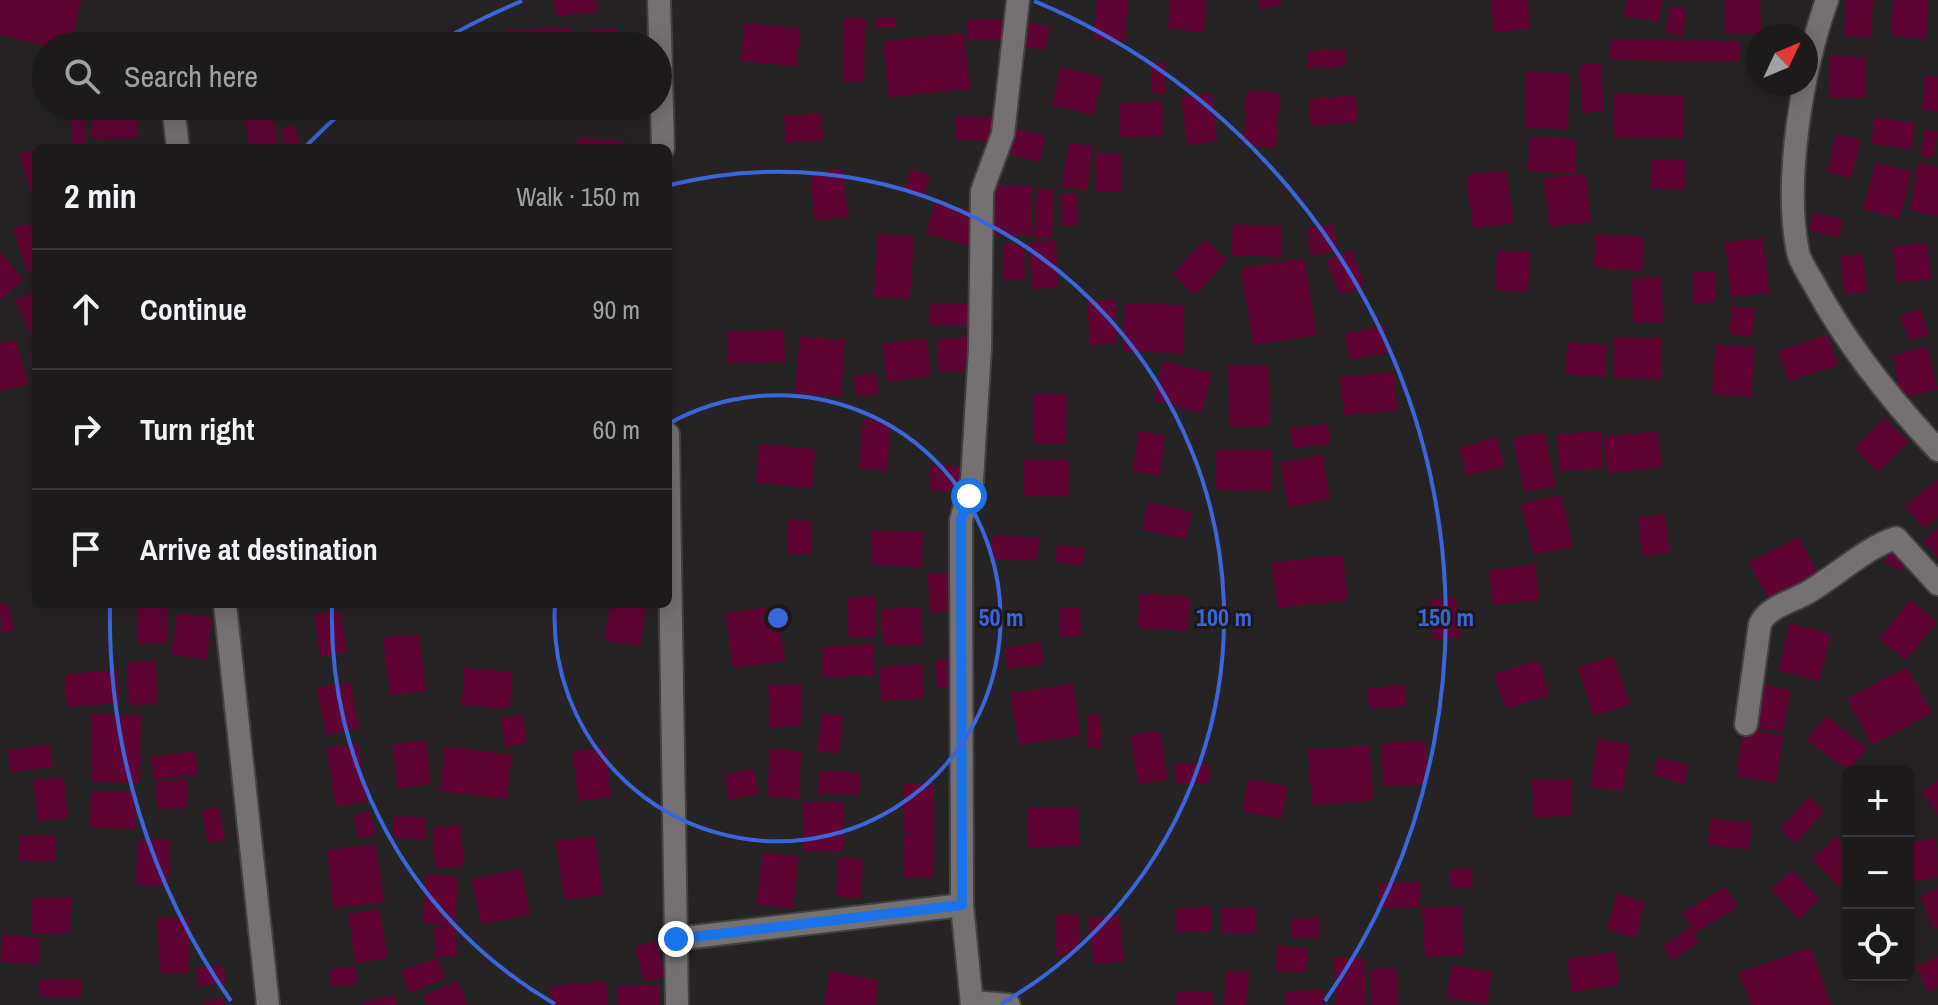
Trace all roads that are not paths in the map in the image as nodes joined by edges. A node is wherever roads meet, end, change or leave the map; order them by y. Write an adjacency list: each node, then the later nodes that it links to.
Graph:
1 (659, 0): 4 (street)
2 (1018, 0): 14 (street)
3 (1827, 0): 9 (street)
4 (660, 32)
5 (175, 120): 7 (street)
6 (662, 120): 8 (street)
7 (178, 144)
8 (663, 144)
9 (1938, 450)
10 (1938, 584): 13 (street)
11 (225, 608): 17 (street)
12 (671, 608): 15 (street)
13 (1746, 724)
14 (962, 905): 15 (street); 16 (street)
15 (676, 939): 18 (street)
16 (972, 1004): 19 (street)
17 (268, 1005)
18 (677, 1005)
19 (1009, 1005)

